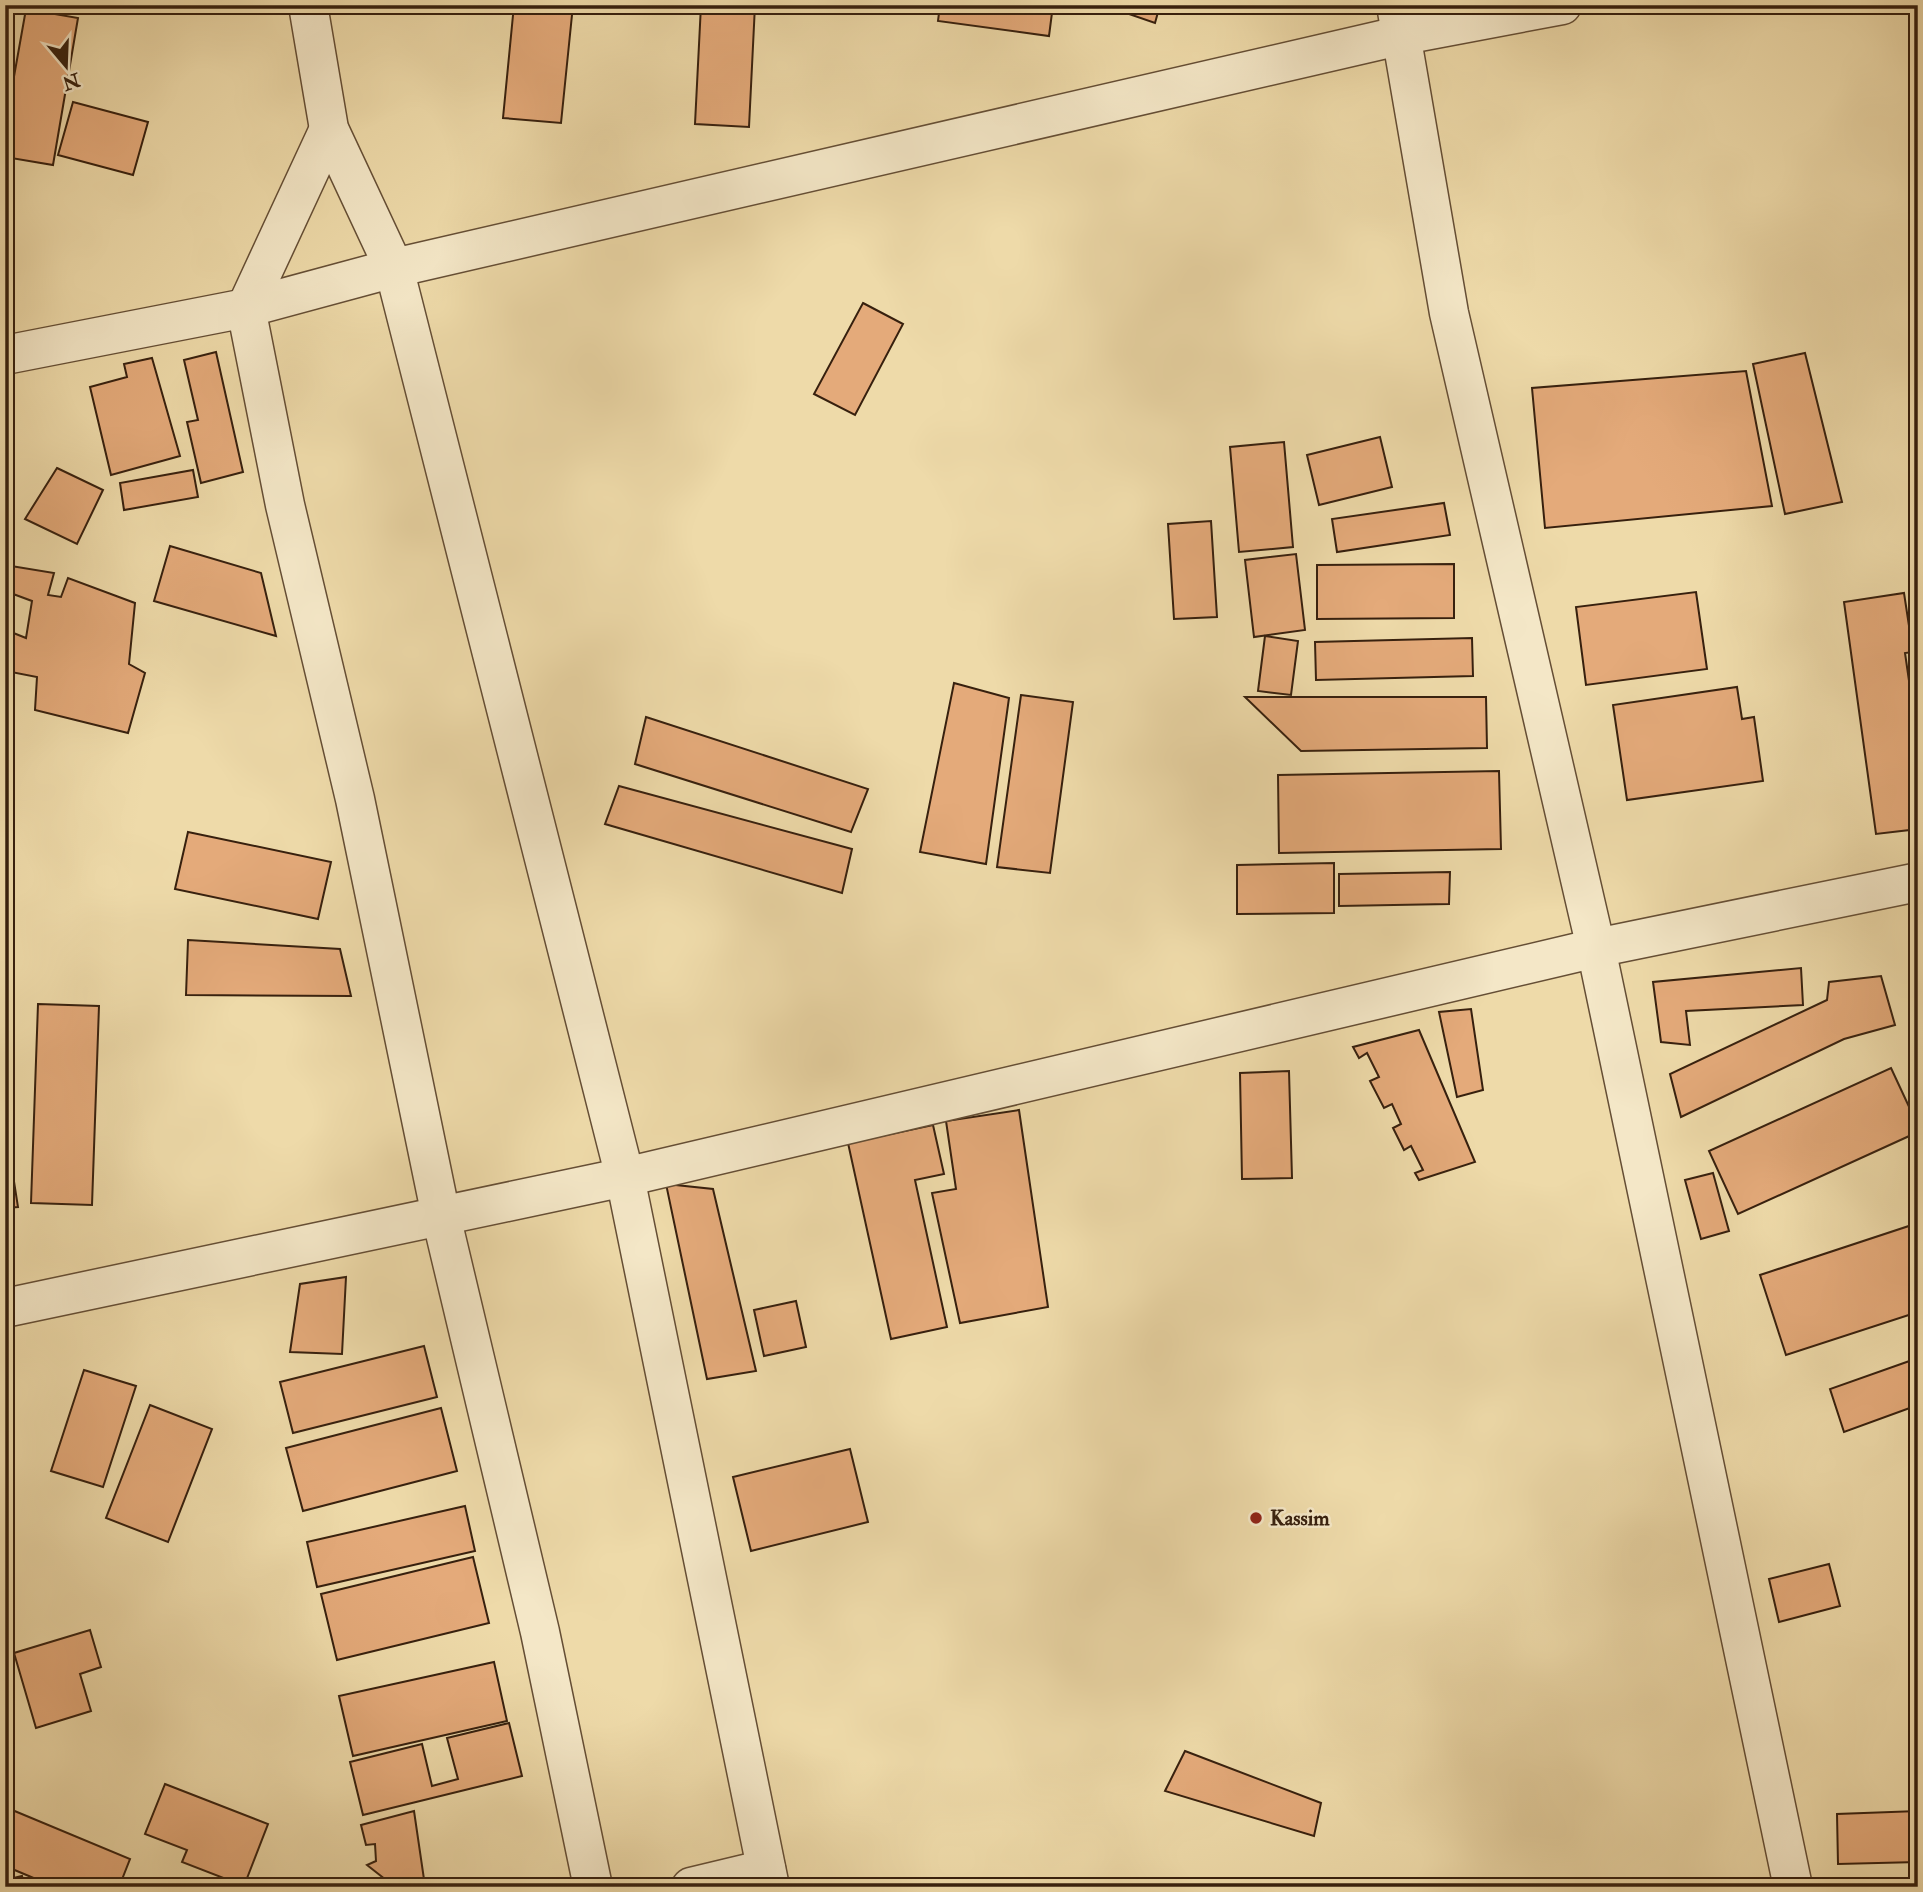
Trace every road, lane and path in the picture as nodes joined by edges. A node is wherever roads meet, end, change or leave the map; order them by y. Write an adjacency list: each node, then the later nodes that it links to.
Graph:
1 (307, 5): 4 (street)
2 (1562, 5): 3 (street)
3 (1399, 20): 5 (street); 9 (street)
4 (329, 129): 5 (street); 6 (street)
5 (394, 268): 6 (street); 10 (street)
6 (246, 308): 7 (street); 11 (street)
7 (5, 355)
8 (1918, 882): 9 (street)
9 (1596, 948): 10 (street); 16 (street)
10 (625, 1177): 11 (street); 13 (street)
11 (441, 1216): 12 (street); 14 (street)
12 (5, 1308)
13 (768, 1878): 15 (street)
14 (593, 1887)
15 (691, 1887)
16 (1793, 1887)

